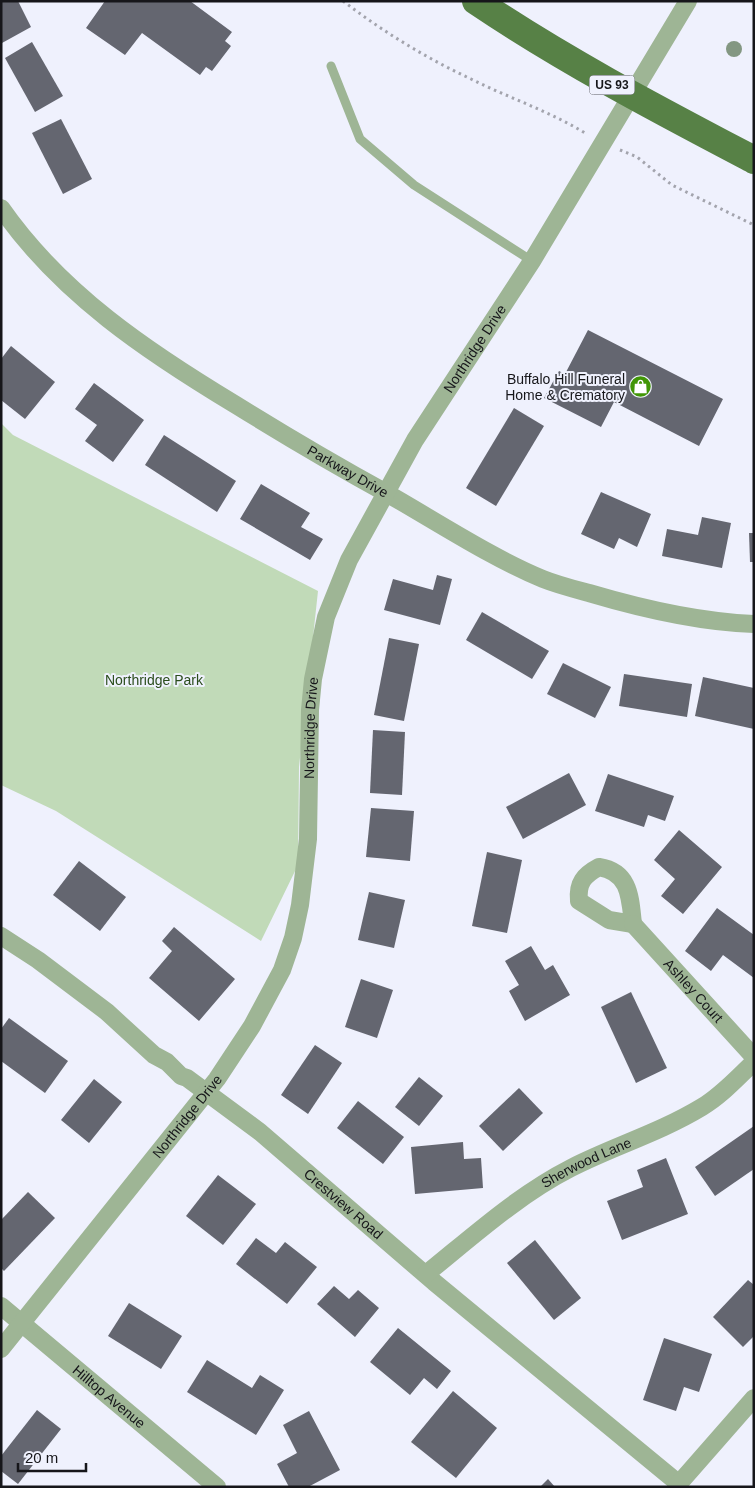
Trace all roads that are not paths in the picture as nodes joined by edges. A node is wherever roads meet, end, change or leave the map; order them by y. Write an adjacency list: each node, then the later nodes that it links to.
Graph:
1 (476, 1): 4 (main road, US 93)
2 (688, 1): 4 (street, Northridge Drive)
3 (331, 66): 7 (lane)
4 (631, 96): 5 (main road, US 93); 7 (street, Northridge Drive)
5 (754, 160)
6 (1, 208): 8 (street, Parkway Drive)
7 (532, 261): 8 (street, Northridge Drive)
8 (385, 493): 9 (street, Parkway Drive); 14 (street, Northridge Drive)
9 (754, 624)
10 (633, 924): 12 (street, Ashley Court)
11 (1, 936): 14 (street, Crestview Road)
12 (754, 1057)
13 (754, 1062): 15 (street, Sherwood Lane)
14 (206, 1092): 15 (street, Crestview Road); 17 (street, Northridge Drive)
15 (426, 1274): 20 (street, Crestview Road)
16 (1, 1306): 17 (street, Hilltop Avenue)
17 (22, 1324): 18 (street, Northridge Drive); 21 (street, Hilltop Avenue)
18 (1, 1349)
19 (754, 1398): 20 (street)
20 (677, 1485)
21 (217, 1487)

